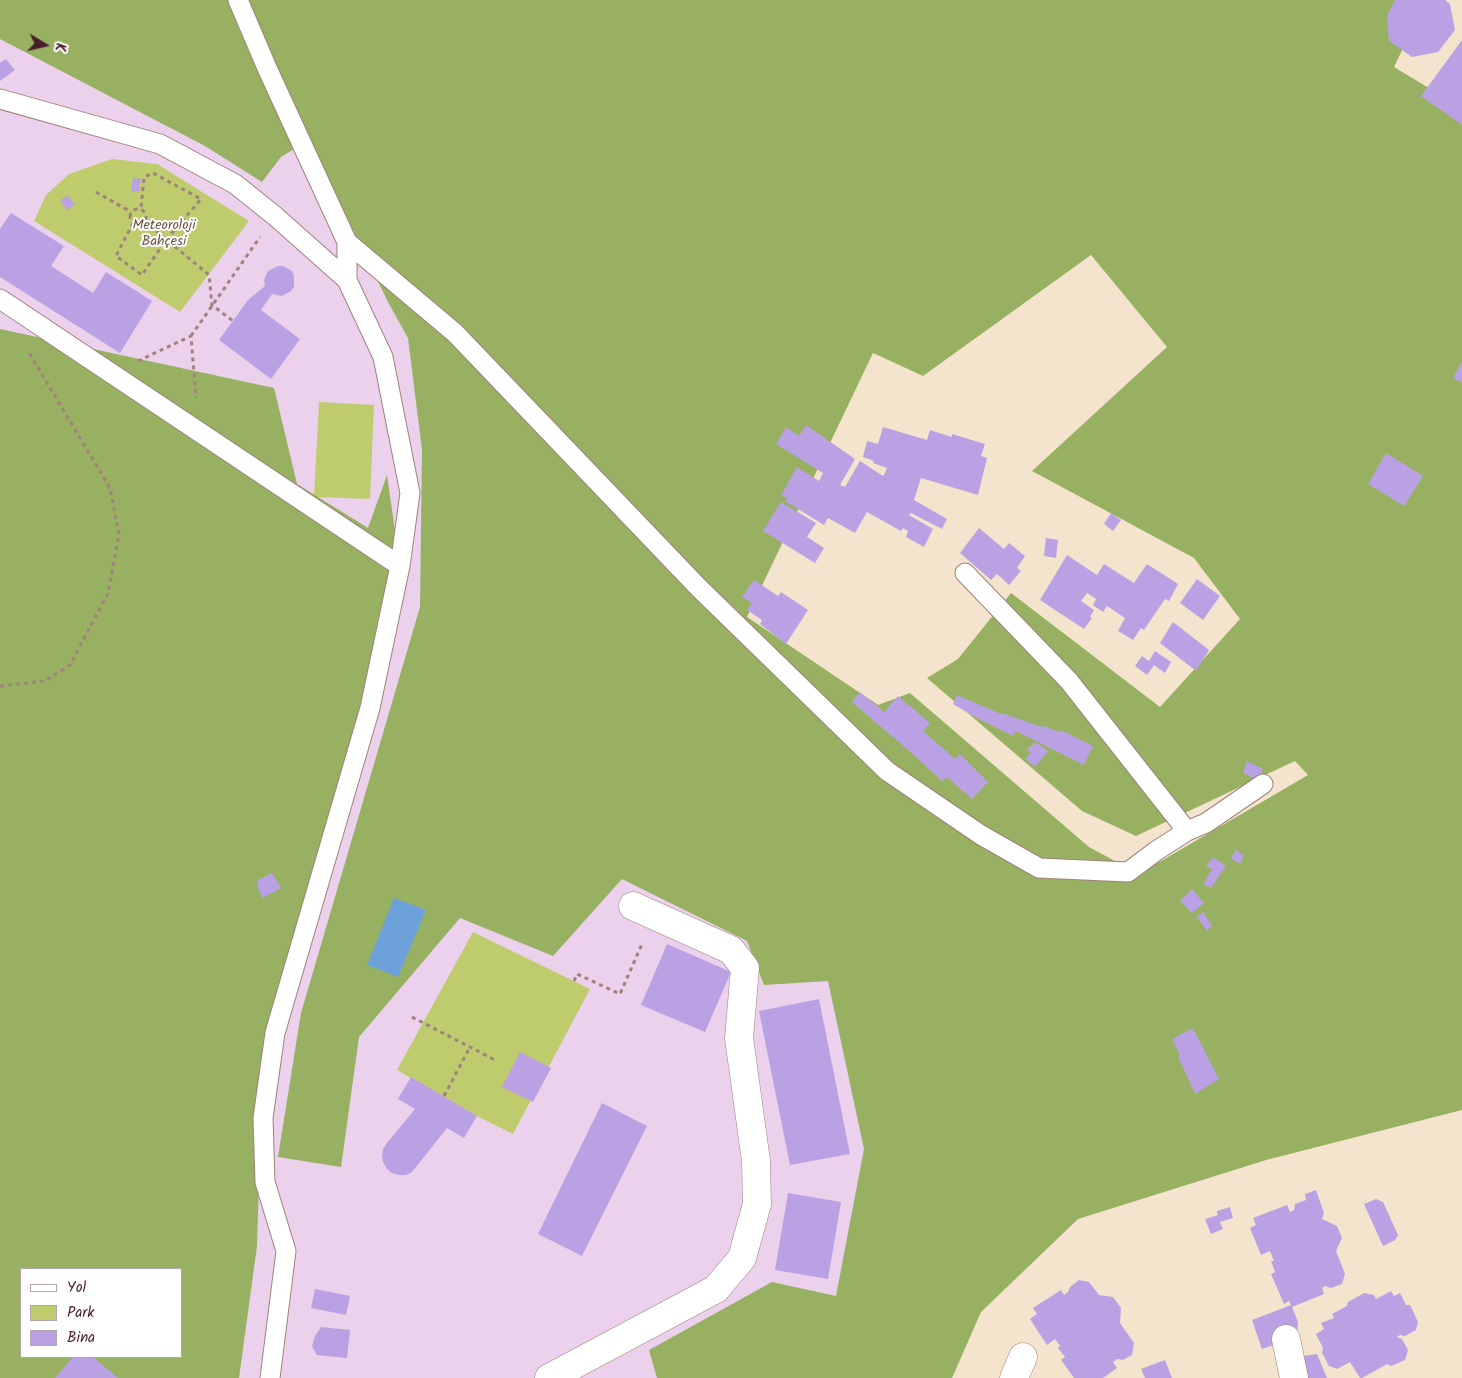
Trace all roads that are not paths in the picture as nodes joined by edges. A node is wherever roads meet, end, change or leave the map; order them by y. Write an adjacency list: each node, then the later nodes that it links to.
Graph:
1 (238, 0): 3 (lane)
2 (0, 99): 4 (lane)
3 (347, 242): 4 (lane); 9 (lane)
4 (348, 280): 6 (lane)
5 (0, 299): 6 (lane)
6 (400, 566): 12 (lane)
7 (965, 573): 9 (lane)
8 (1263, 784): 9 (lane)
9 (1187, 831)
10 (644, 911): 13 (street)
11 (1286, 1339): 14 (street)
12 (270, 1378)
13 (549, 1378)
14 (1294, 1378)

